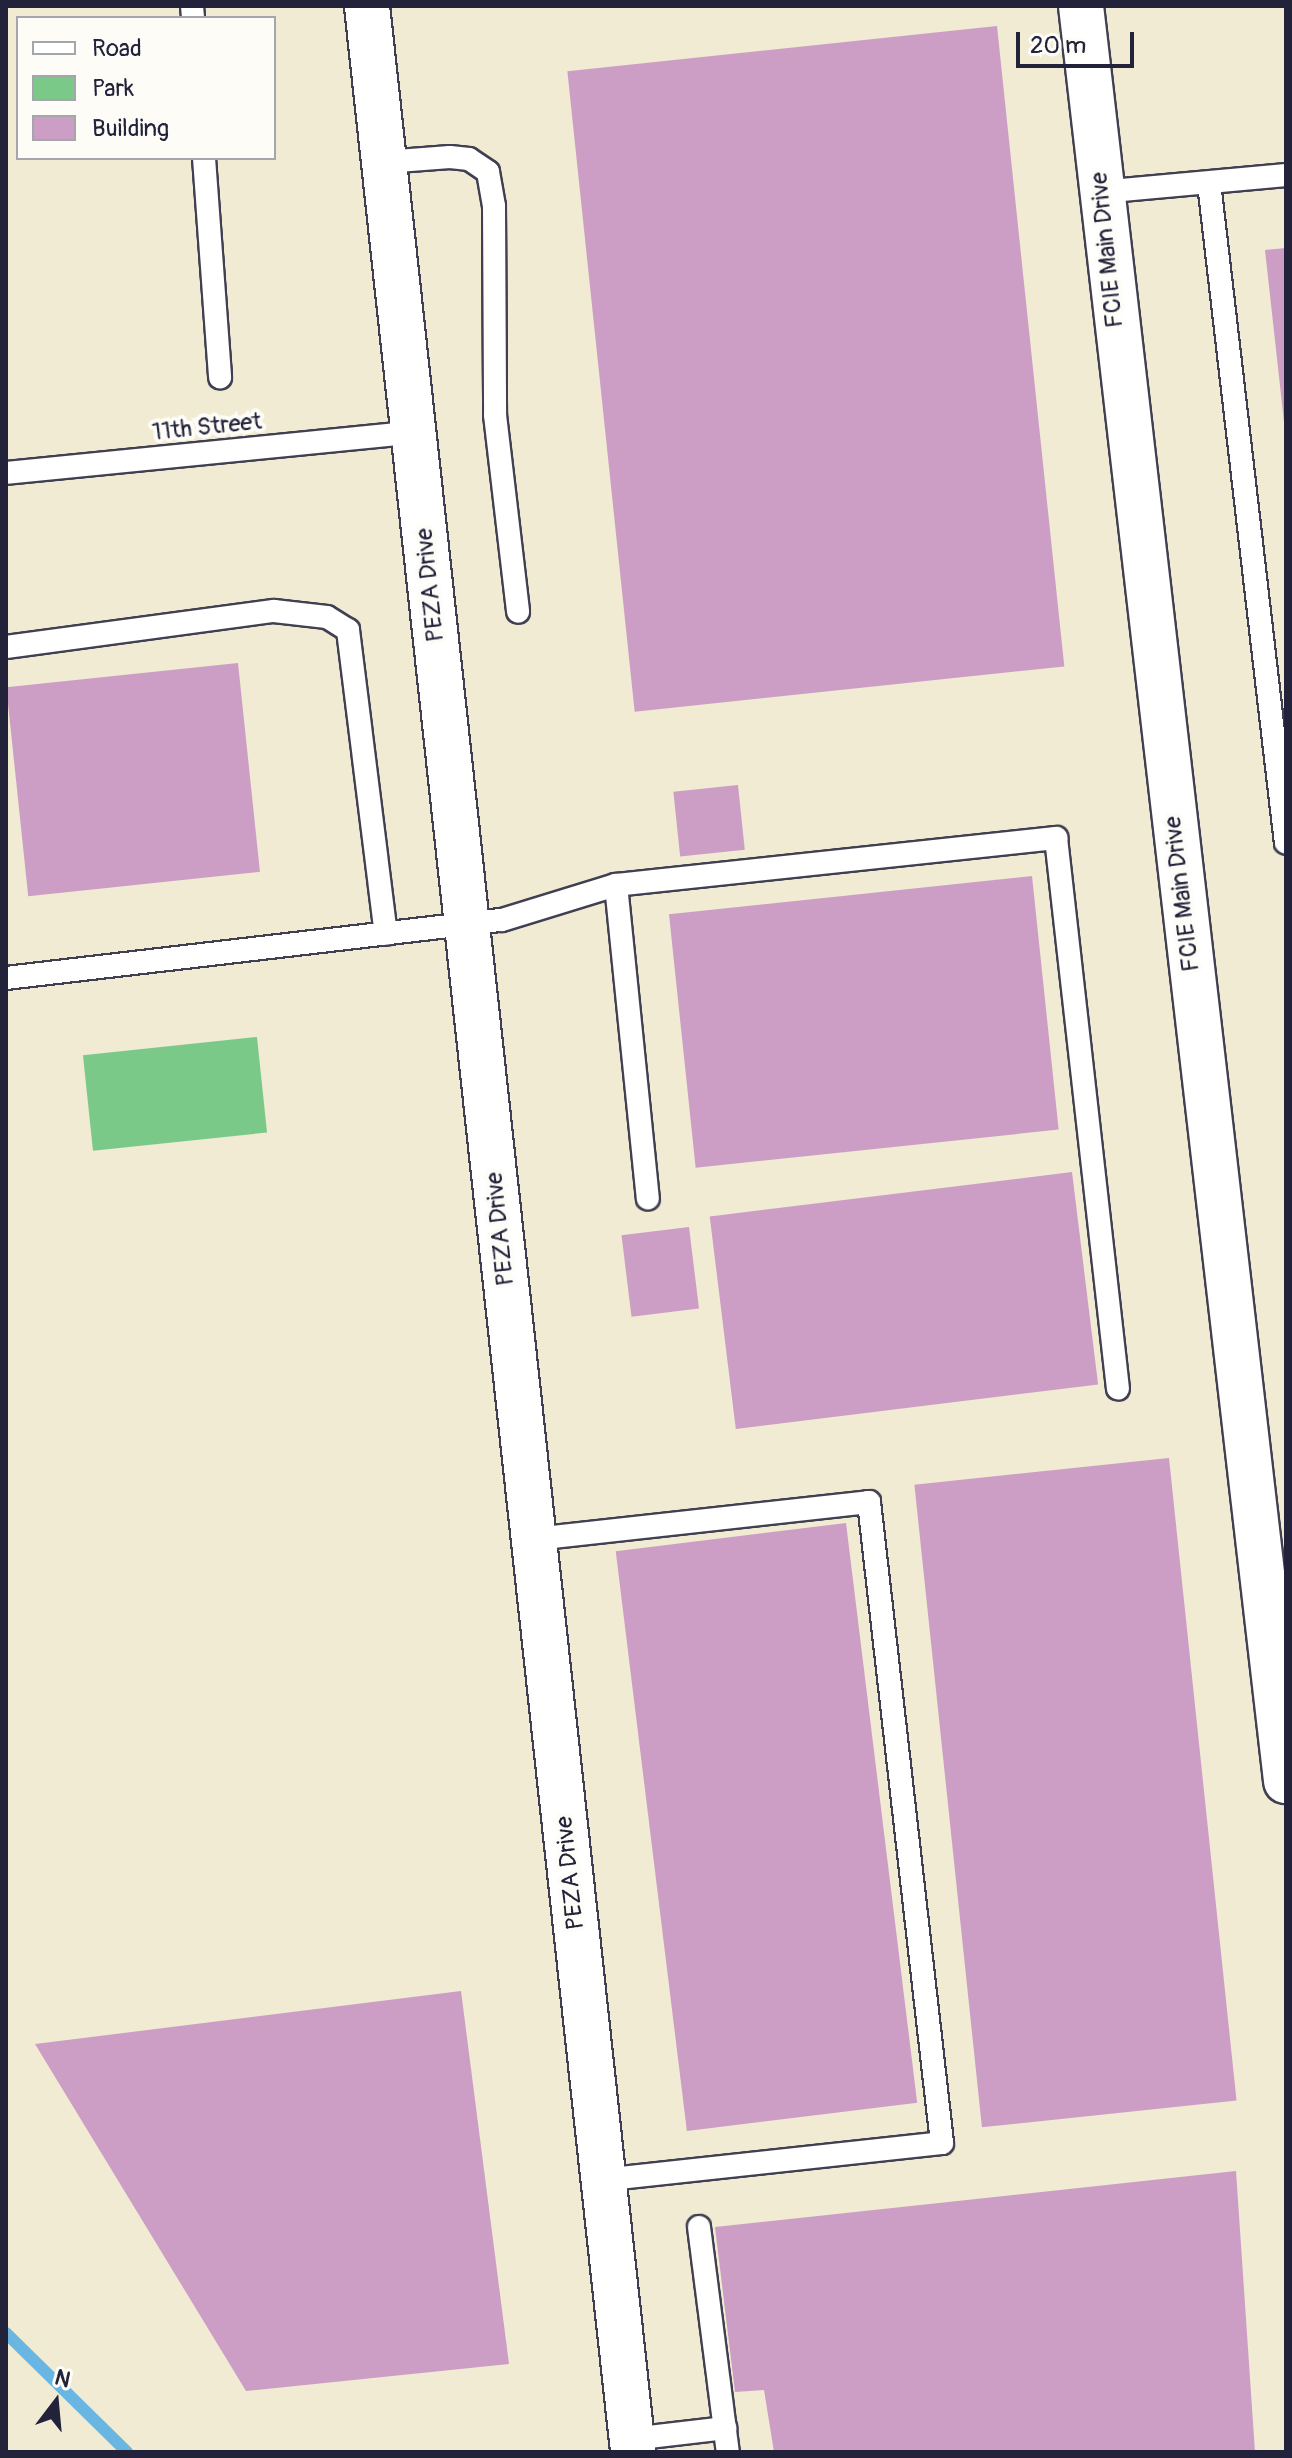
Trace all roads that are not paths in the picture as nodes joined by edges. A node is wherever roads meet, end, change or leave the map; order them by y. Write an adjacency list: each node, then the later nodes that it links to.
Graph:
1 (367, 6): 4 (street, PEZA Drive)
2 (1081, 6): 7 (street, FCIE Main Drive)
3 (204, 160): 8 (lane)
4 (384, 162): 9 (street, PEZA Drive); 11 (lane)
5 (1286, 175): 6 (lane)
6 (1209, 183): 7 (lane); 13 (lane)
7 (1100, 192): 21 (street, FCIE Main Drive)
8 (220, 377)
9 (414, 432): 10 (lane, 11th Street); 15 (street, PEZA Drive)
10 (6, 473)
11 (518, 612)
12 (6, 647): 16 (lane)
13 (1286, 843)
14 (616, 885): 15 (lane); 18 (lane); 19 (lane)
15 (467, 924): 16 (lane); 20 (street, PEZA Drive)
16 (386, 934): 17 (lane)
17 (6, 978)
18 (648, 1198)
19 (1118, 1389)
20 (534, 1539): 22 (street, PEZA Drive); 22 (lane)
21 (1286, 1781)
22 (604, 2180): 25 (street, PEZA Drive)
23 (699, 2227): 24 (lane)
24 (725, 2428): 25 (lane); 26 (lane)
25 (632, 2446)
26 (728, 2452)

